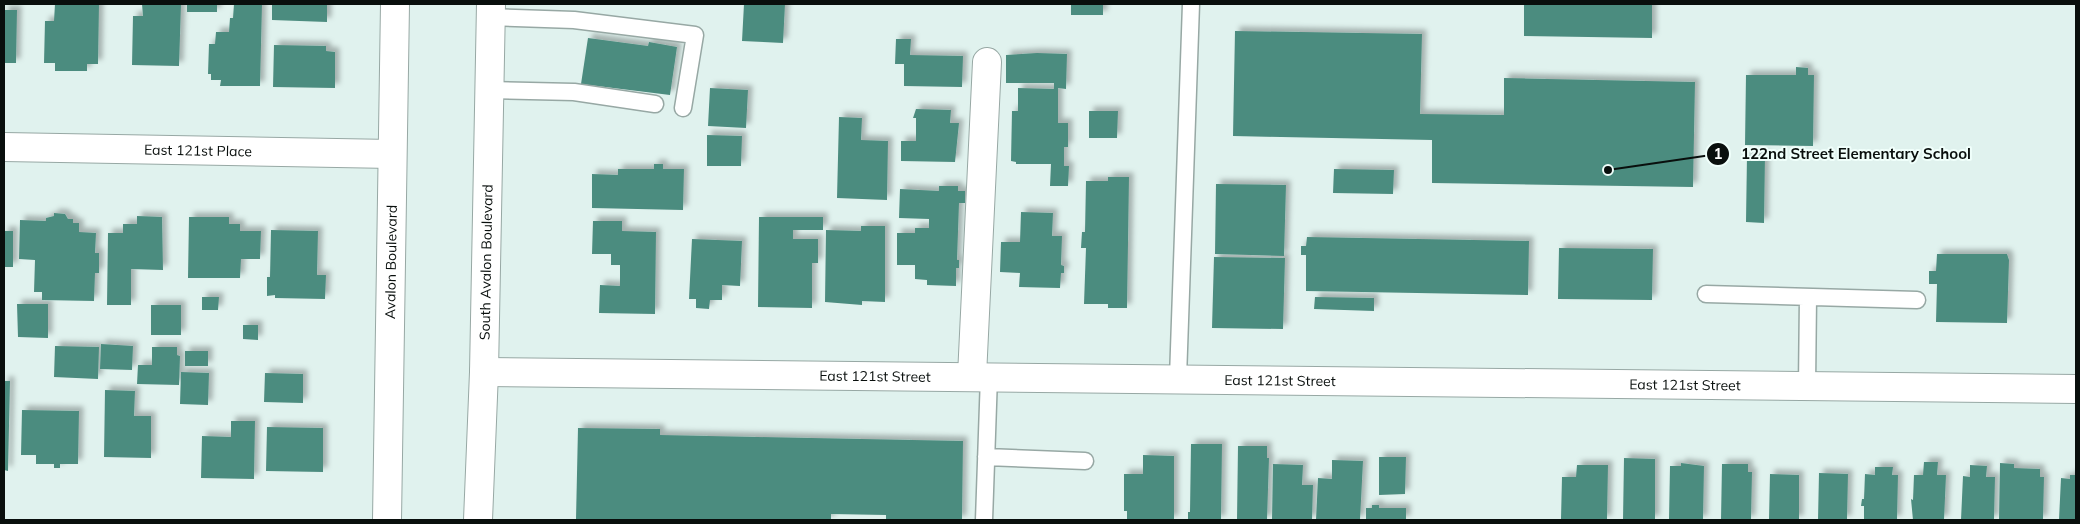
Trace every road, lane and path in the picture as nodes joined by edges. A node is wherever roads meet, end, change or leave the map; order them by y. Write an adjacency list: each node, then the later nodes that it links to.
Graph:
1 (395, 4): 9 (street, Avalon Boulevard)
2 (1191, 4): 15 (lane)
3 (490, 10): 5 (street, South Avalon Boulevard); 7 (lane)
4 (987, 62): 14 (street)
5 (489, 90): 6 (lane); 13 (street, South Avalon Boulevard)
6 (655, 104)
7 (683, 108)
8 (4, 147): 9 (street, East 121st Place)
9 (392, 154): 20 (street, Avalon Boulevard)
10 (1706, 294): 11 (lane)
11 (1808, 297): 12 (lane); 16 (lane)
12 (1917, 300)
13 (484, 372): 14 (street, East 121st Street); 21 (street, South Avalon Boulevard)
14 (980, 376): 15 (street, East 121st Street); 18 (lane)
15 (1178, 378): 16 (street, East 121st Street)
16 (1807, 386): 17 (street, East 121st Street)
17 (2076, 389)
18 (986, 457): 19 (lane); 22 (lane)
19 (1085, 461)
20 (387, 520)
21 (478, 520)
22 (984, 520)

